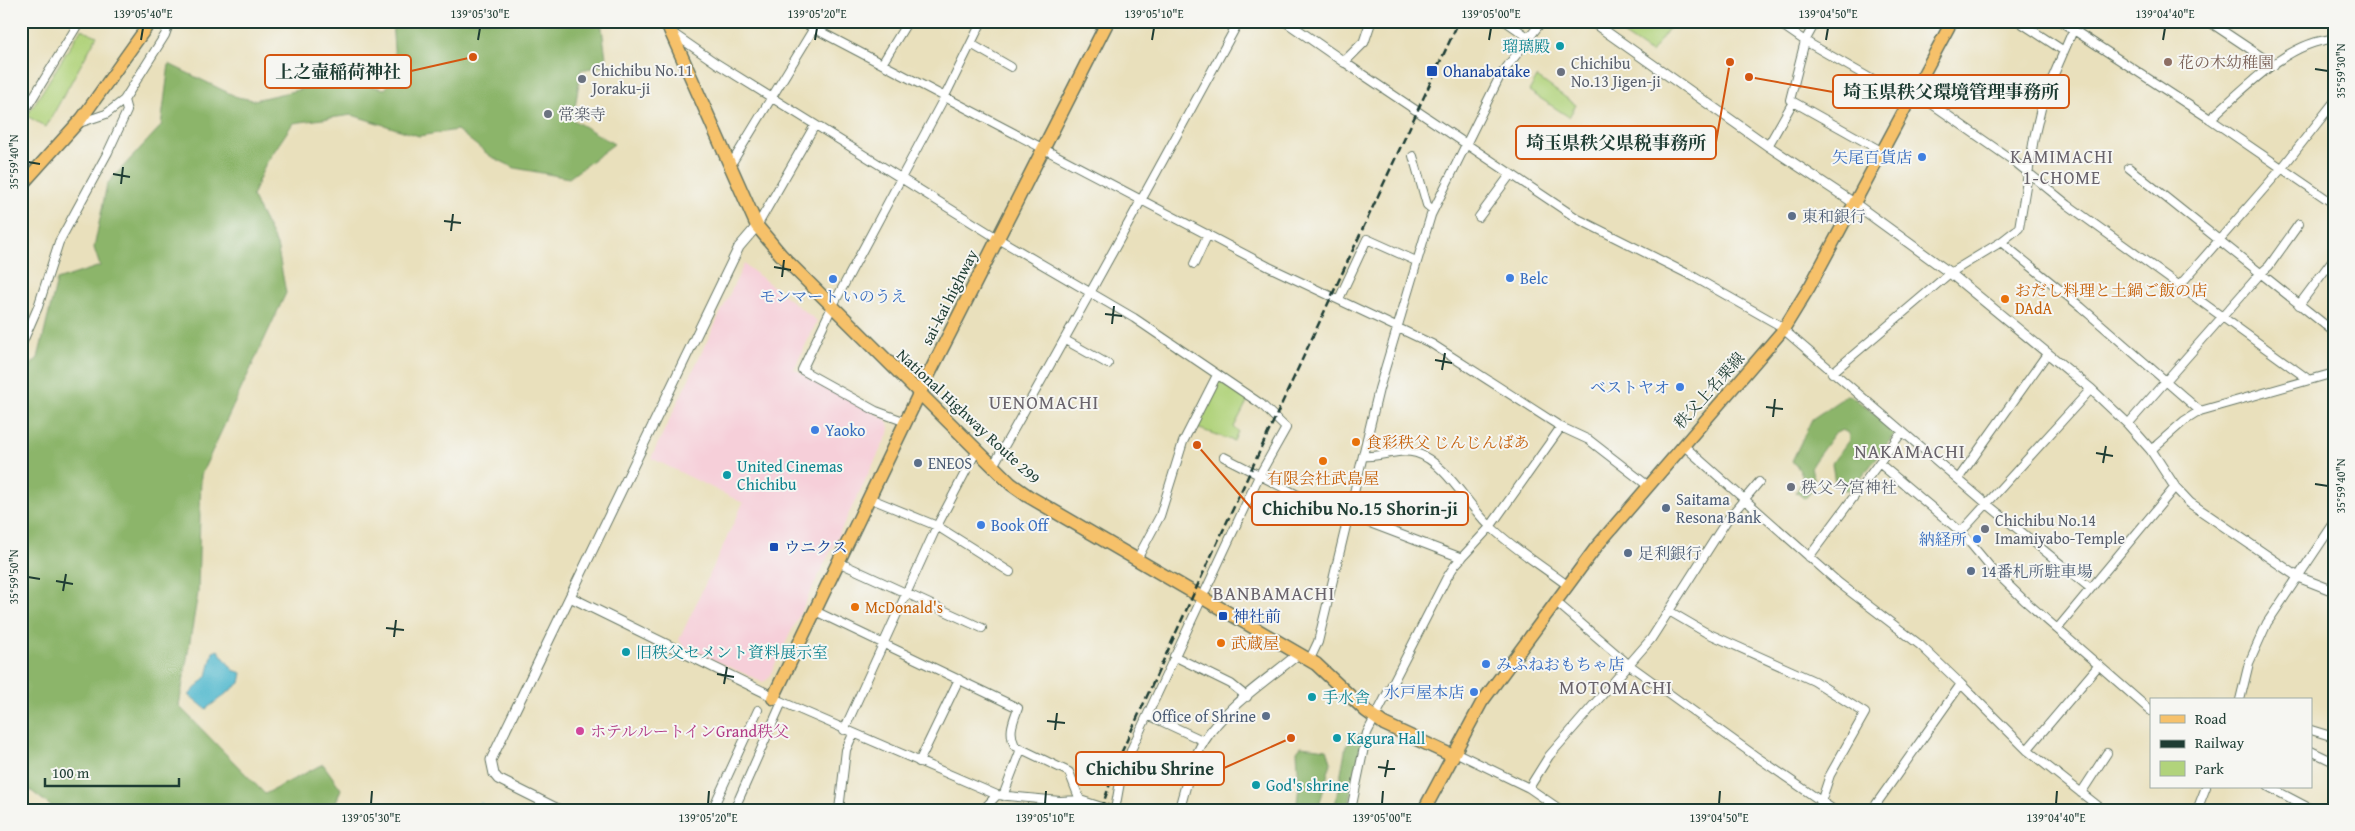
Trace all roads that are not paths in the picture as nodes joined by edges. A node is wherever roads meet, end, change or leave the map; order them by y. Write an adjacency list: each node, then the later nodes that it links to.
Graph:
1 (80, 21): 39 (street)
2 (151, 21): 41 (main road)
3 (170, 21): 36 (street)
4 (908, 21): 30 (street)
5 (982, 21): 27 (street)
6 (1108, 21): 45 (highway, sai-kai highway)
7 (1239, 21): 55 (street)
8 (1285, 21): 29 (street)
9 (1371, 21): 29 (street)
10 (1505, 21): 24 (street)
11 (1542, 21): 24 (street)
12 (1591, 21): 44 (street)
13 (1776, 21): 26 (street)
14 (1816, 21): 26 (street)
15 (1952, 21): 33 (main road, 秩父上名栗線)
16 (2018, 21): 28 (street)
17 (2060, 21): 23 (street)
18 (2077, 21): 23 (street)
19 (2208, 21): 31 (street)
20 (802, 22): 22 (street)
21 (668, 26): 35 (street); 48 (highway, National Highway Route 299)
22 (814, 28): 30 (street); 35 (street)
23 (2072, 30): 28 (street); 40 (street)
24 (1528, 37): 43 (street)
25 (2334, 39): 31 (street)
26 (1805, 41): 33 (street); 37 (street)
27 (971, 44): 32 (street); 34 (street)
28 (2064, 51): 52 (street)
29 (1344, 62): 43 (street)
30 (882, 64): 34 (street)
31 (2274, 65): 40 (street)
32 (1011, 67)
33 (1911, 96): 46 (main road, 秩父上名栗線); 52 (street)
34 (945, 97): 45 (street); 53 (street)
35 (773, 99): 42 (street); 48 (street)
36 (124, 100): 41 (street); 81 (street)
37 (1794, 102): 44 (street); 46 (street)
38 (2334, 102): 50 (street)
39 (21, 117)
40 (2210, 118): 50 (street)
41 (77, 123): 54 (main road)
42 (815, 125): 53 (street); 61 (street)
43 (1466, 145): 51 (street); 58 (street)
44 (1768, 146): 56 (street)
45 (1043, 148): 55 (street); 63 (highway, sai-kai highway)
46 (1883, 152): 56 (main road, 秩父上名栗線)
47 (1413, 156): 58 (street)
48 (730, 166): 61 (highway, National Highway Route 299)
49 (2129, 168): 64 (street)
50 (2282, 168): 57 (street); 64 (street)
51 (1510, 175): 59 (street); 79 (street)
52 (2028, 175): 65 (street); 71 (street)
53 (901, 179): 63 (street); 75 (street)
54 (21, 186)
55 (1141, 199): 62 (street); 72 (street)
56 (1854, 203): 69 (street); 79 (main road, 秩父上名栗線)
57 (2334, 204)
58 (1433, 210): 67 (street)
59 (1479, 216)
60 (2299, 224): 70 (street)
61 (758, 226): 75 (highway, National Highway Route 299); 126 (street)
62 (1208, 234): 68 (street); 73 (street)
63 (997, 238): 72 (street); 90 (highway, sai-kai highway)
64 (2220, 240): 70 (street); 71 (street)
65 (2001, 242): 69 (street); 88 (street)
66 (2334, 258): 74 (street)
67 (1416, 261): 73 (street); 77 (street)
68 (1194, 264)
69 (1950, 272): 82 (street); 84 (street)
70 (2260, 274): 74 (street); 76 (street)
71 (2180, 285): 76 (street)
72 (1091, 294): 80 (street); 86 (street)
73 (1339, 298): 77 (street)
74 (2299, 305): 78 (street)
75 (832, 307): 90 (highway, National Highway Route 299); 92 (street)
76 (2224, 317): 87 (street); 88 (street)
77 (1397, 326): 94 (street); 99 (street)
78 (2333, 329)
79 (1783, 330): 84 (street); 96 (main road, 秩父上名栗線)
80 (1065, 340): 83 (street); 102 (street)
81 (21, 346)
82 (2047, 354): 89 (street); 104 (street)
83 (1108, 364)
84 (1832, 373): 95 (street)
85 (2334, 373): 87 (street)
86 (1217, 375): 103 (street); 118 (street)
87 (2308, 379): 91 (street)
88 (2167, 382): 91 (street); 93 (street)
89 (2091, 389): 93 (street); 110 (street)
90 (919, 394): 92 (highway, sai-kai highway); 97 (highway, National Highway Route 299)
91 (2200, 411): 98 (street)
92 (906, 422): 108 (highway, sai-kai highway)
93 (2128, 424): 98 (street)
94 (1561, 427): 106 (street); 114 (street)
95 (1902, 432): 101 (street); 104 (street)
96 (1683, 445): 106 (main road, 秩父上名栗線); 109 (street)
97 (977, 450): 102 (highway, National Highway Route 299); 113 (street)
98 (2151, 450): 107 (street)
99 (1363, 456): 111 (street); 114 (street)
100 (1224, 457): 103 (street)
101 (1879, 463): 115 (street); 117 (street)
102 (993, 466): 118 (highway, National Highway Route 299)
103 (1258, 476): 111 (street); 127 (street)
104 (1958, 479): 110 (street)
105 (1759, 482): 109 (street)
106 (1647, 486): 122 (main road, 秩父上名栗線)
107 (2175, 487): 121 (street); 123 (street)
108 (869, 498): 113 (street); 119 (highway, sai-kai highway)
109 (1743, 500): 117 (street); 130 (street)
110 (1987, 504): 115 (street); 123 (street)
111 (1348, 516): 116 (street); 136 (street)
112 (2334, 523): 121 (street)
113 (937, 526): 120 (street); 125 (street)
114 (1490, 527): 116 (street); 122 (street)
115 (1961, 532): 132 (street)
116 (1462, 558): 147 (street)
117 (1809, 558): 140 (street)
118 (1136, 561): 127 (highway, National Highway Route 299)
119 (838, 562): 125 (street); 129 (highway, sai-kai highway)
120 (1010, 572)
121 (2298, 577): 124 (street); 142 (street)
122 (1567, 584): 128 (main road, 秩父上名栗線)
123 (2090, 588): 132 (street)
124 (2334, 591)
125 (907, 594): 131 (street); 133 (street)
126 (570, 597): 143 (street); 167 (street)
127 (1201, 597): 134 (highway, National Highway Route 299); 135 (street)
128 (1555, 601): 137 (street); 157 (main road, 秩父上名栗線)
129 (815, 611): 133 (street); 143 (highway, sai-kai highway)
130 (1670, 611): 137 (street); 166 (street)
131 (982, 628)
132 (2058, 628): 138 (street)
133 (883, 645): 139 (street); 148 (street)
134 (1297, 655): 136 (highway, National Highway Route 299); 141 (street)
135 (1174, 656): 141 (street); 146 (street)
136 (1309, 660): 147 (highway, National Highway Route 299)
137 (1628, 664): 160 (street); 166 (street)
138 (2098, 666): 145 (street); 154 (street)
139 (959, 679): 153 (street); 158 (street)
140 (1961, 684): 154 (street); 178 (street)
141 (1246, 697): 152 (street)
142 (2240, 698)
143 (776, 699): 148 (street); 169 (street)
144 (758, 710): 168 (street)
145 (2150, 710)
146 (1148, 714): 152 (street); 172 (street)
147 (1376, 719): 157 (highway, National Highway Route 299); 174 (street)
148 (844, 730): 150 (street)
149 (2312, 730): 151 (street)
150 (853, 734): 158 (street); 170 (street)
151 (2334, 737)
152 (1204, 741): 173 (street)
153 (1021, 750): 164 (street); 165 (street)
154 (2027, 750): 163 (street)
155 (2312, 751): 159 (street)
156 (2107, 753): 163 (street)
157 (1454, 754): 160 (street); 175 (highway)
158 (919, 762): 164 (street)
159 (2334, 762)
160 (1529, 788): 176 (street)
161 (2206, 788): 180 (street)
162 (2271, 788): 181 (street)
163 (2081, 793): 179 (street)
164 (1000, 796): 165 (street); 171 (street)
165 (1080, 800): 172 (street)
166 (1823, 805): 177 (street)
167 (560, 810)
168 (712, 810)
169 (734, 810)
170 (839, 810)
171 (983, 810)
172 (1113, 810)
173 (1179, 810)
174 (1351, 810)
175 (1424, 810)
176 (1561, 810)
177 (1834, 810)
178 (1872, 810)
179 (2103, 810)
180 (2197, 810)
181 (2313, 810)

